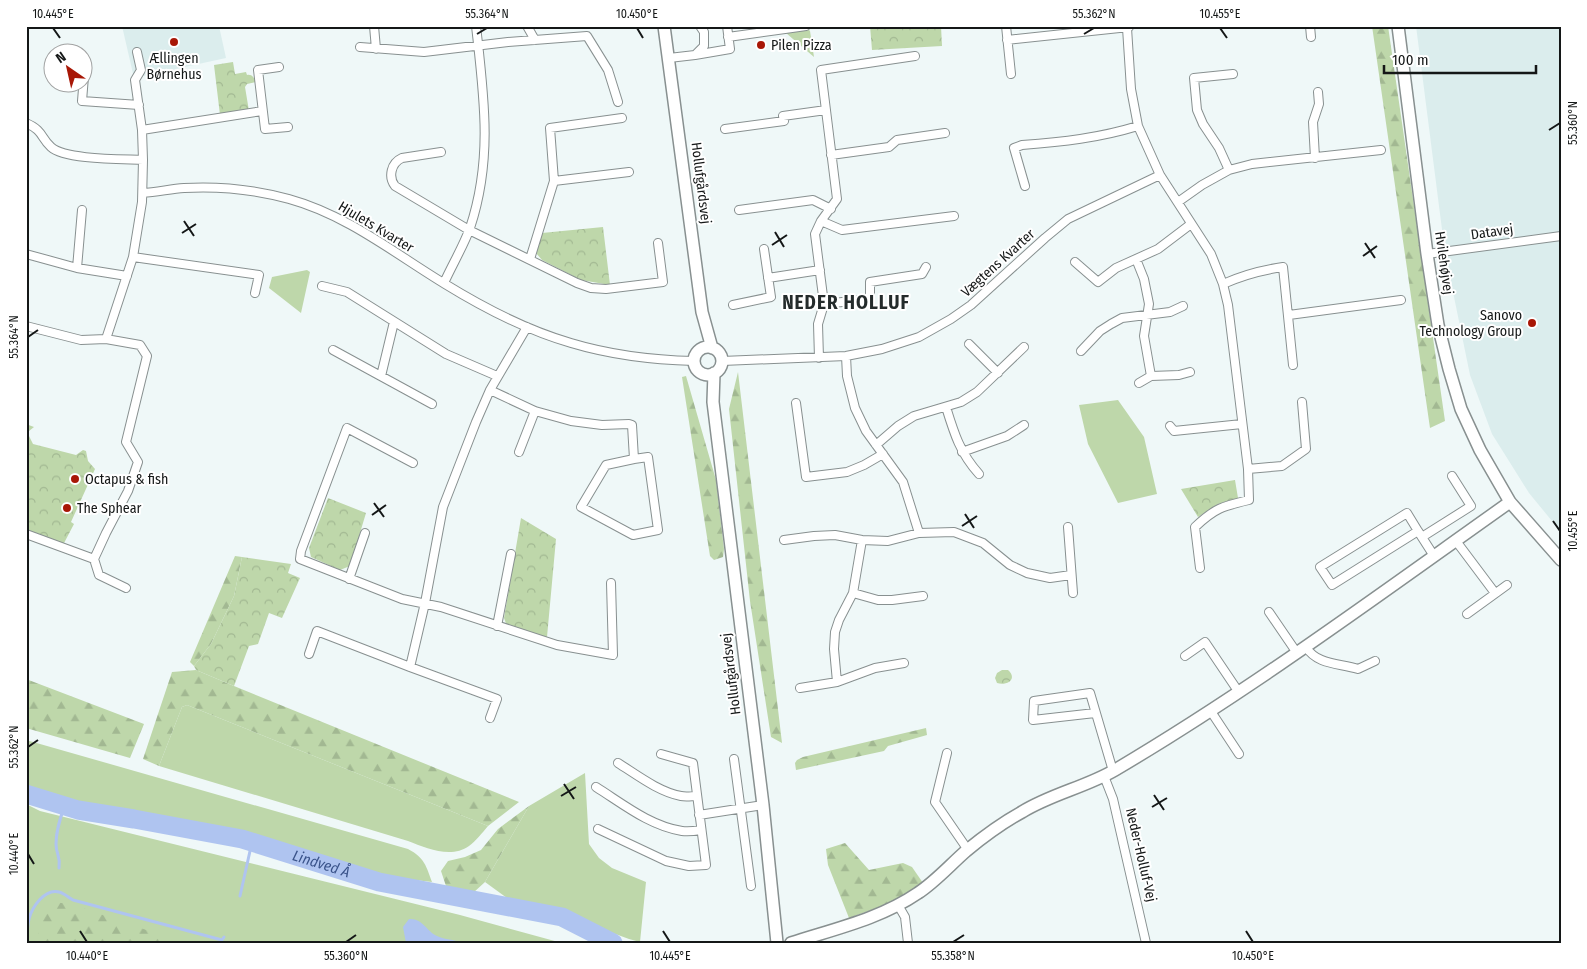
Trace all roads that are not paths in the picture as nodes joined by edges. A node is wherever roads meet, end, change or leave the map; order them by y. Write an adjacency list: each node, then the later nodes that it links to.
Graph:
1 (374, 26): 20 (street)
2 (476, 26): 18 (street)
3 (527, 26): 16 (street)
4 (664, 26): 24 (street, Hollufgårdsvej)
5 (700, 26): 22 (street)
6 (727, 26): 14 (street)
7 (806, 26): 12 (street)
8 (1006, 26): 17 (street)
9 (1310, 26): 15 (street)
10 (1398, 26): 64 (street, Hvilehøjvej)
11 (1129, 27): 13 (street); 36 (street)
12 (784, 28): 14 (street)
13 (1066, 30): 17 (street)
14 (728, 37): 22 (street)
15 (1311, 37)
16 (535, 40): 18 (street); 30 (street)
17 (1007, 40): 26 (street)
18 (478, 46): 20 (street); 59 (street)
19 (360, 47): 20 (street)
20 (376, 49)
21 (138, 52): 31 (street)
22 (695, 55): 24 (street)
23 (915, 56): 32 (street)
24 (669, 58): 82 (street, Hollufgårdsvej)
25 (279, 67): 33 (street)
26 (1011, 74)
27 (1233, 74): 46 (street)
28 (83, 92): 31 (street)
29 (1318, 92): 44 (street)
30 (618, 102)
31 (139, 105): 39 (street)
32 (826, 110): 38 (street); 43 (street)
33 (262, 111): 37 (street); 39 (street)
34 (622, 118): 49 (street)
35 (26, 123): 45 (street)
36 (1138, 126): 48 (street); 50 (street)
37 (288, 127)
38 (724, 129)
39 (142, 130): 45 (street)
40 (945, 133): 43 (street)
41 (1381, 150): 44 (street)
42 (441, 152): 59 (street)
43 (831, 154): 53 (street)
44 (1315, 158): 46 (street)
45 (143, 160): 51 (street)
46 (1229, 170): 52 (street)
47 (629, 172): 49 (street)
48 (1160, 175): 52 (street); 95 (street, Vægtens Kvarter)
49 (554, 181): 66 (street)
50 (1025, 186)
51 (143, 193): 65 (street); 74 (street, Hjulets Kvarter)
52 (1178, 202): 58 (street)
53 (831, 208): 55 (street); 57 (street)
54 (82, 210): 70 (street)
55 (739, 210)
56 (954, 216): 57 (street)
57 (821, 222): 71 (street)
58 (1192, 224): 67 (street); 75 (street)
59 (469, 230): 66 (street); 74 (street)
60 (1561, 236): 64 (street, Datavej)
61 (658, 243): 66 (street)
62 (764, 249): 73 (street)
63 (26, 254): 70 (street)
64 (1427, 254): 125 (street, Hvilehøjvej)
65 (134, 257): 72 (street); 77 (street)
66 (530, 259)
67 (1136, 259): 68 (street); 83 (street)
68 (1075, 262)
69 (926, 267): 79 (street)
70 (77, 268): 72 (street)
71 (820, 270): 73 (street); 79 (street)
72 (127, 276): 88 (street)
73 (768, 278): 80 (street)
74 (444, 284): 87 (street, Hjulets Kvarter)
75 (1222, 284): 84 (street); 113 (street)
76 (322, 286): 85 (street)
77 (255, 293)
78 (1401, 300): 84 (street)
79 (824, 304): 96 (street)
80 (733, 305)
81 (1183, 306): 83 (street)
82 (702, 312): 90 (street, Hollufgårdsvej); 93 (street, Hollufgårdsvej)
83 (1148, 315): 94 (street); 105 (street)
84 (1289, 315): 99 (street)
85 (394, 322): 103 (street); 104 (street)
86 (26, 326): 88 (street)
87 (526, 327): 98 (street, Hjulets Kvarter); 104 (street)
88 (106, 339): 136 (street)
89 (969, 344): 101 (street)
90 (712, 348): 93 (street); 97 (street)
91 (1024, 348): 101 (street)
92 (333, 350): 103 (street)
93 (700, 350): 98 (street)
94 (1081, 351)
95 (846, 356): 96 (street, Vægtens Kvarter); 116 (street)
96 (818, 358): 97 (street, Vægtens Kvarter)
97 (722, 361): 102 (street)
98 (694, 362): 102 (street)
99 (1293, 365)
100 (1190, 372): 105 (street)
101 (998, 373): 111 (street)
102 (709, 374): 172 (street, Hollufgårdsvej)
103 (381, 376): 110 (street)
104 (497, 376): 107 (street)
105 (1151, 376): 106 (street)
106 (1138, 384)
107 (490, 390): 112 (street); 148 (street)
108 (1302, 402): 122 (street)
109 (796, 403): 119 (street)
110 (432, 404)
111 (946, 407): 116 (street); 118 (street)
112 (535, 411): 117 (street); 120 (street)
113 (1242, 424): 115 (street); 122 (street)
114 (1024, 425): 118 (street)
115 (1170, 426)
116 (876, 445): 119 (street)
117 (519, 452)
118 (962, 452): 123 (street)
119 (883, 454): 128 (street)
120 (634, 459): 120 (street)
121 (413, 463): 140 (street)
122 (1248, 470): 138 (street)
123 (979, 474)
124 (1452, 476): 130 (street)
125 (1510, 502): 133 (street); 137 (street, Hvilehøjvej)
126 (1068, 527): 139 (street)
127 (365, 533): 140 (street)
128 (919, 533): 132 (street); 139 (street)
129 (26, 534): 136 (street)
130 (1420, 534): 130 (street); 135 (street)
131 (784, 540): 132 (street)
132 (862, 540): 144 (street)
133 (1456, 541): 135 (street); 145 (street)
134 (511, 554): 151 (street)
135 (1434, 556): 152 (street)
136 (94, 559): 143 (street)
137 (1561, 560)
138 (1200, 568)
139 (1071, 575): 146 (street)
140 (349, 579): 148 (street)
141 (611, 582): 151 (street)
142 (1507, 585): 145 (street)
143 (126, 588)
144 (853, 593): 147 (street); 158 (street)
145 (1495, 593): 150 (street)
146 (1073, 594)
147 (922, 596)
148 (425, 603): 151 (street); 157 (street)
149 (1269, 612): 152 (street)
150 (1467, 614)
151 (498, 626)
152 (1301, 650): 155 (street); 160 (street)
153 (309, 654): 157 (street)
154 (1185, 656): 160 (street)
155 (1375, 660)
156 (904, 663): 158 (street)
157 (410, 668): 163 (street)
158 (837, 682): 159 (street)
159 (800, 688)
160 (1238, 691): 161 (street)
161 (1210, 710): 166 (street); 169 (street)
162 (1095, 713): 162 (street, Neder-Holluf-Vej); 169 (street, Neder-Holluf-Vej)
163 (490, 718)
164 (946, 753): 177 (street)
165 (661, 754): 171 (street)
166 (1239, 754)
167 (734, 759): 173 (street)
168 (618, 763): 171 (street)
169 (1108, 774): 177 (street); 183 (street, Neder-Holluf-Vej)
170 (596, 787): 176 (street)
171 (697, 796): 174 (street)
172 (763, 805): 173 (street); 180 (street, Hollufgårdsvej)
173 (741, 808): 174 (street); 178 (street)
174 (699, 815): 176 (street)
175 (598, 829): 176 (street)
176 (701, 830)
177 (968, 850): 179 (street)
178 (751, 886)
179 (898, 905): 181 (street); 182 (street)
180 (777, 943)
181 (791, 943)
182 (908, 943)
183 (1146, 943)

